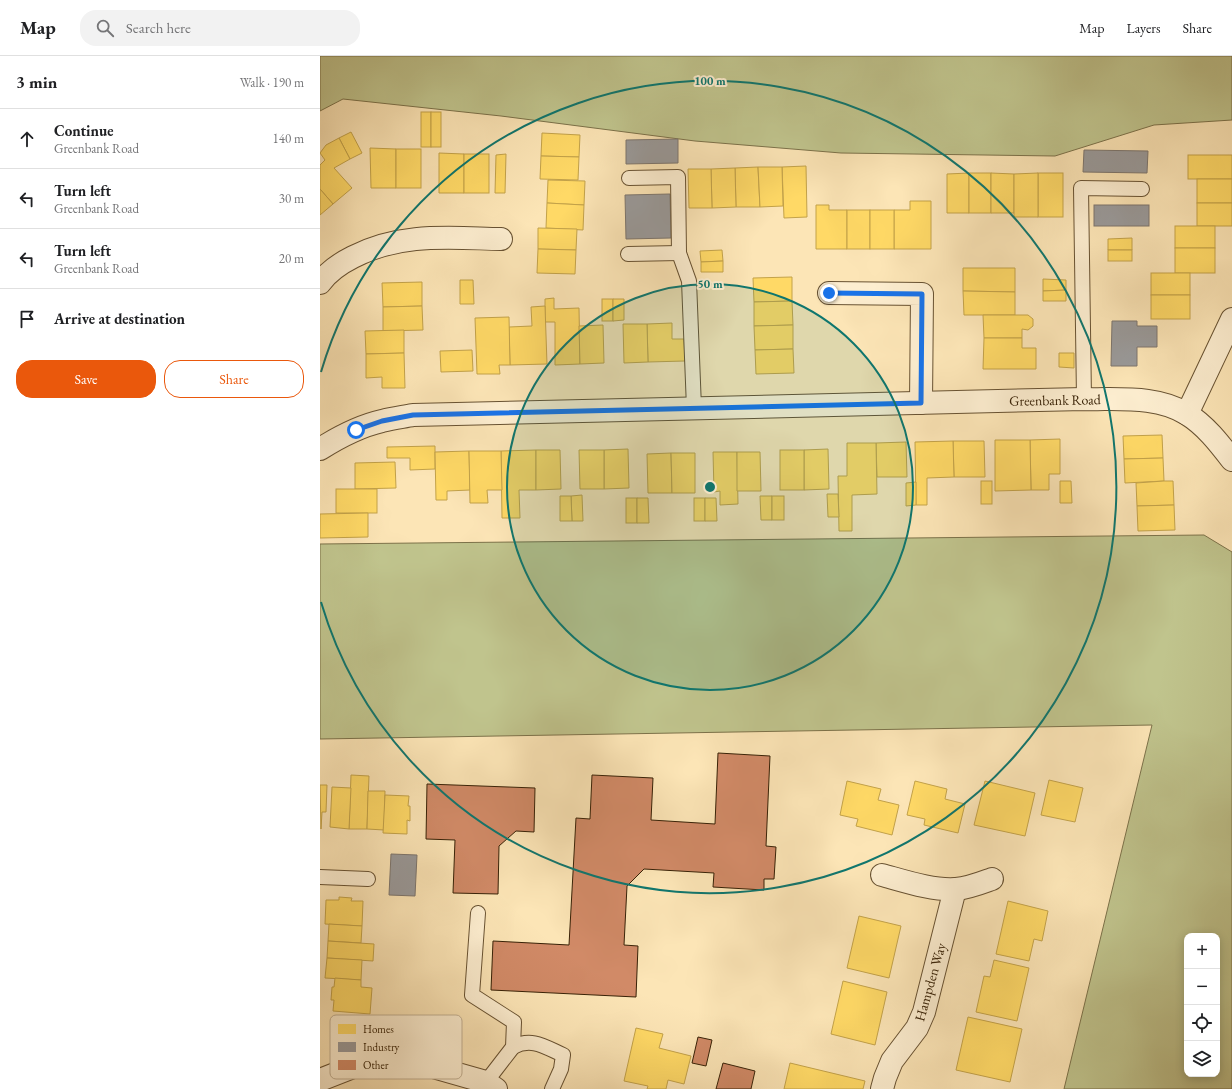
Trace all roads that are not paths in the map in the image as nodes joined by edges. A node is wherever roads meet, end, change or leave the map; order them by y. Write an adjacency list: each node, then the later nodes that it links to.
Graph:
1 (629, 178): 4 (lane)
2 (1142, 188): 9 (lane)
3 (501, 239): 6 (street)
4 (679, 253): 5 (lane); 11 (lane)
5 (628, 254)
6 (320, 283)
7 (829, 293): 10 (street)
8 (1232, 319): 12 (street)
9 (1084, 399): 10 (street, Greenbank Road); 12 (street, Greenbank Road)
10 (921, 403): 11 (street, Greenbank Road)
11 (694, 408): 13 (street, Greenbank Road)
12 (1187, 414): 14 (street, Greenbank Road)
13 (320, 449)
14 (1232, 460)
15 (882, 875): 19 (street)
16 (320, 877): 17 (lane)
17 (368, 879)
18 (992, 879): 19 (street)
19 (955, 890): 27 (street, Hampden Way)
20 (478, 913): 21 (lane)
21 (513, 1047): 25 (lane); 26 (lane)
22 (330, 1076): 24 (street)
23 (462, 1076): 25 (street)
24 (320, 1080)
25 (491, 1085)
26 (552, 1089)
27 (882, 1089)

